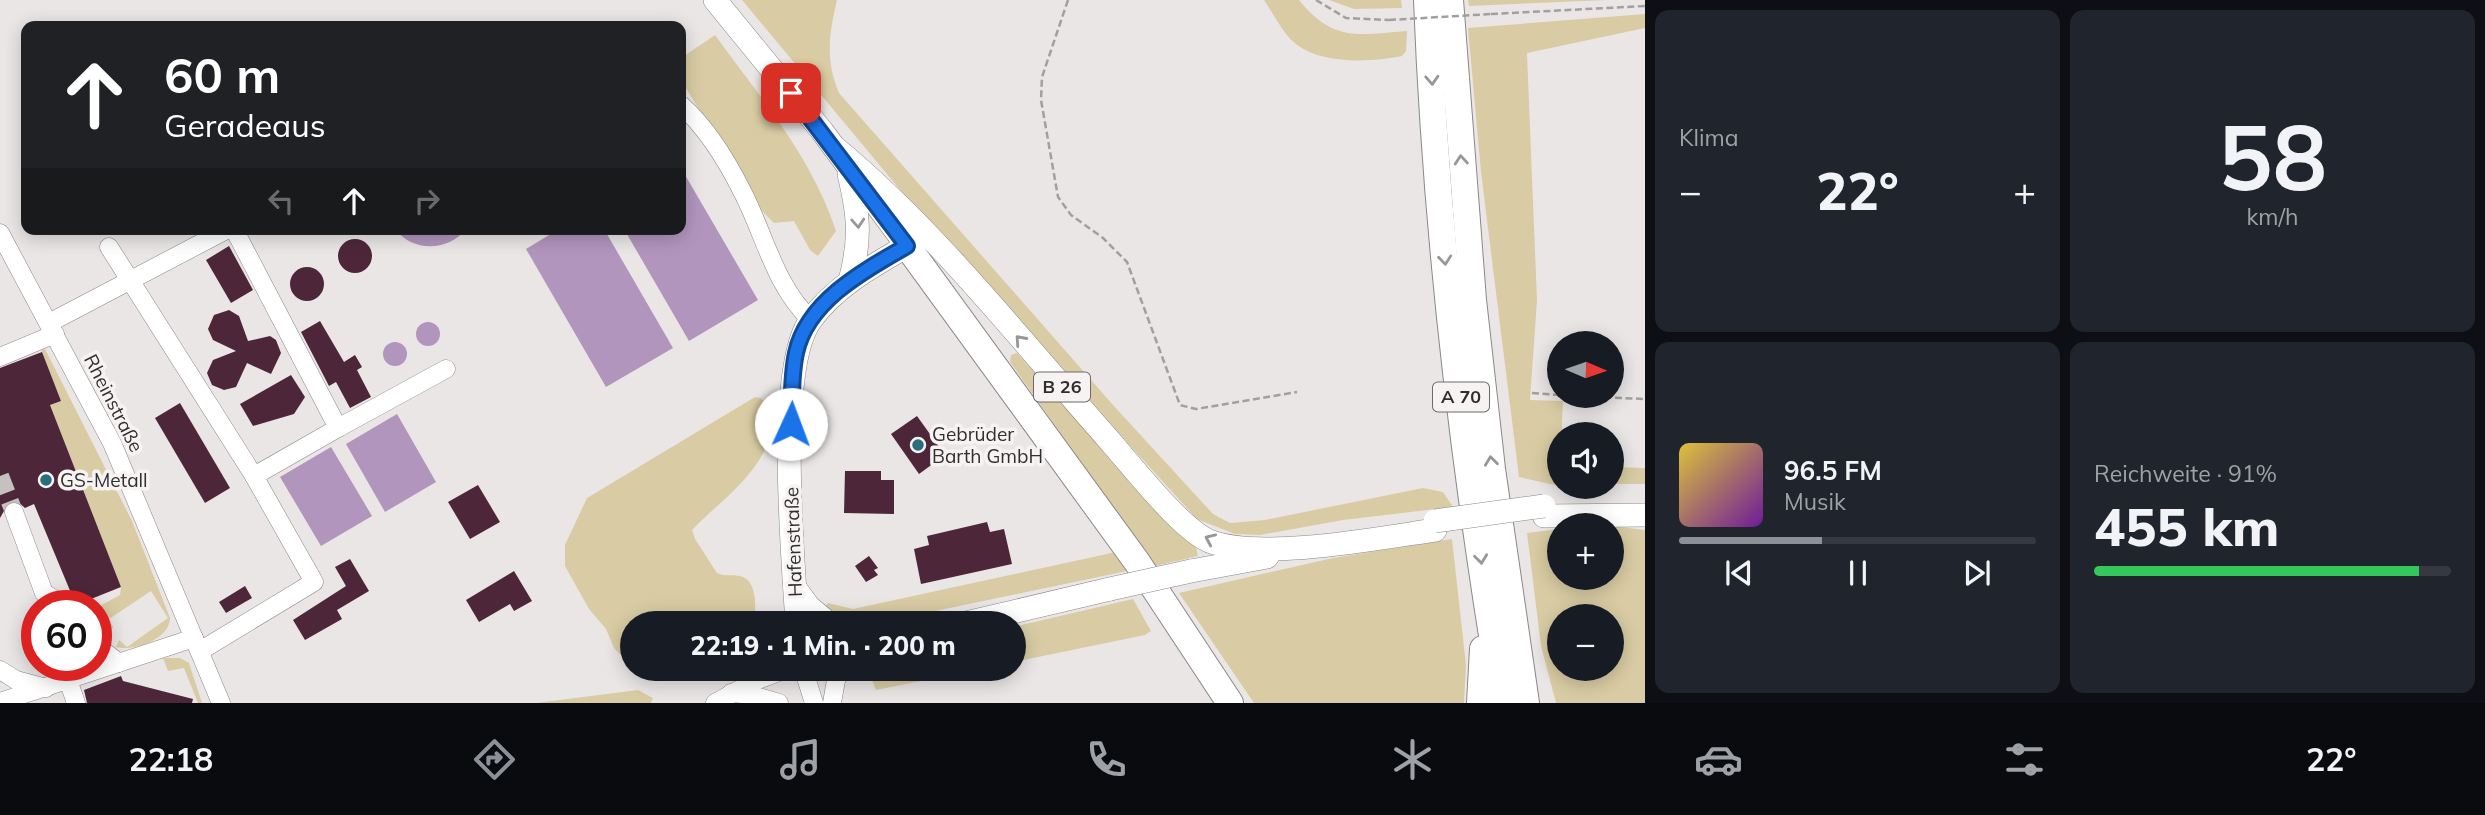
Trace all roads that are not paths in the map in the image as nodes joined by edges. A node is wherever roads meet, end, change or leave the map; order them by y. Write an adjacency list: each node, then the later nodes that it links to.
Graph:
1 (715, 0): 5 (main road, B 26)
2 (1427, 0): 26 (highway, A 70, one-way to 26)
3 (1450, 0): 42 (highway, A 70, one-way to 3)
4 (686, 111): 13 (street)
5 (840, 156): 9 (main road, B 26); 12 (main road, one-way to 12); 23 (main road, B 26, one-way to 5)
6 (0, 233): 14 (street, Rheinstraße)
7 (215, 235): 11 (street)
8 (225, 235): 17 (street)
9 (907, 246): 12 (main road, Hafenstraße); 50 (highway)
10 (109, 247): 11 (street)
11 (131, 280): 14 (street); 18 (street)
12 (850, 281): 13 (main road, Hafenstraße)
13 (811, 320): 24 (main road, Hafenstraße)
14 (52, 328): 15 (street); 30 (street, Rheinstraße)
15 (0, 357)
16 (446, 369): 17 (street)
17 (338, 428): 18 (street)
18 (254, 476): 30 (street)
19 (1645, 502): 20 (main road, B 26)
20 (1544, 511): 22 (main road, B 26); 23 (main road, B 26)
21 (13, 512): 25 (street)
22 (1645, 515)
23 (1325, 545): 29 (main road, B 26, bridge)
24 (794, 588): 27 (main road, Hafenstraße); 28 (main road)
25 (43, 590)
26 (1486, 602): 51 (highway); 52 (highway, A 70)
27 (796, 611)
28 (814, 611)
29 (1016, 611)
30 (197, 644): 32 (street); 46 (street, Rheinstraße)
31 (112, 658): 32 (street)
32 (119, 663): 33 (street)
33 (112, 665)
34 (0, 670): 40 (street)
35 (65, 681): 41 (street)
36 (68, 681): 45 (street)
37 (760, 681): 43 (street)
38 (807, 681): 48 (street)
39 (836, 681): 49 (street)
40 (8, 682): 41 (street)
41 (46, 688): 44 (street)
42 (1524, 691): 53 (highway)
43 (723, 698): 47 (street)
44 (0, 702)
45 (76, 703)
46 (222, 703)
47 (779, 703)
48 (814, 703)
49 (832, 703)
50 (1230, 703)
51 (1480, 703)
52 (1503, 703)
53 (1534, 703)

